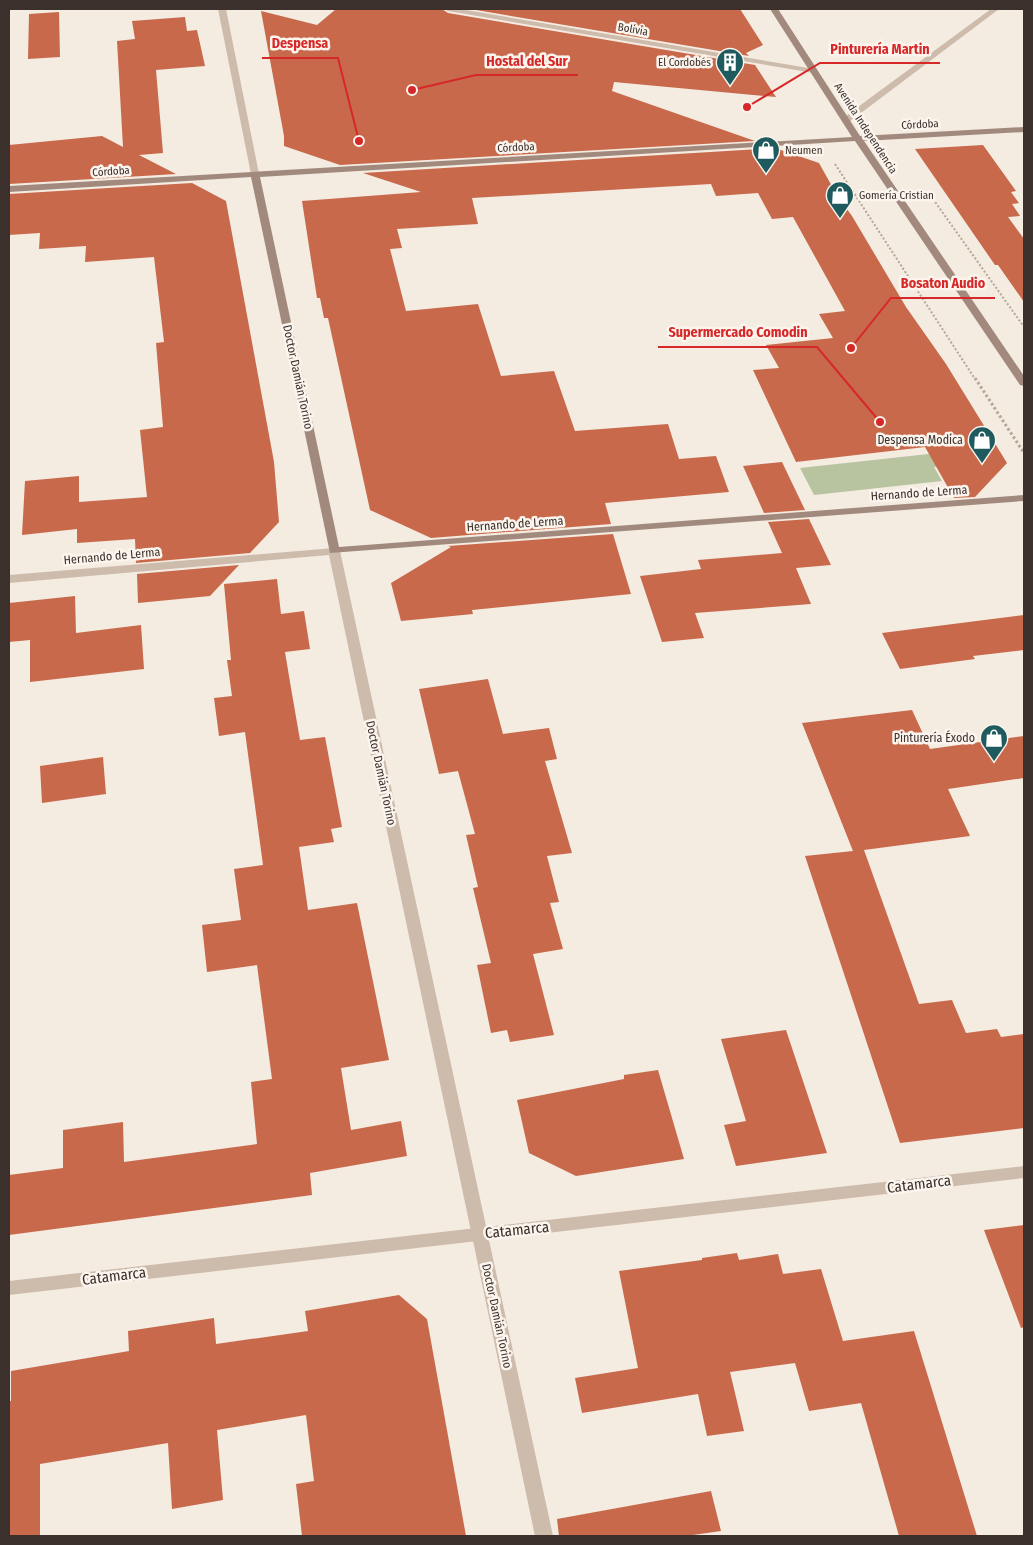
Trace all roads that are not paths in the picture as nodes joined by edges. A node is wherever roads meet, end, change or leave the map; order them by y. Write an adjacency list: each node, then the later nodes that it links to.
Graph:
1 (222, 9): 9 (street, Doctor Damián Torino)
2 (448, 9): 5 (street, Bolivia)
3 (774, 9): 5 (main road, Avenida Independencia)
4 (995, 9): 6 (street)
5 (814, 70): 6 (main road, Avenida Independencia)
6 (846, 120): 8 (main road, Avenida Independencia)
7 (1024, 129): 8 (main road, Córdoba)
8 (858, 139): 9 (main road, Córdoba); 11 (main road, Avenida Independencia)
9 (254, 174): 10 (main road, Córdoba); 13 (main road, Doctor Damián Torino)
10 (9, 189)
11 (1024, 383)
12 (1024, 498): 13 (main road, Hernando de Lerma)
13 (334, 552): 14 (street, Hernando de Lerma); 16 (street, Doctor Damián Torino)
14 (9, 579)
15 (1024, 1172): 16 (street, Catamarca)
16 (480, 1234): 17 (street, Catamarca); 18 (street, Doctor Damián Torino)
17 (9, 1288)
18 (544, 1536)

